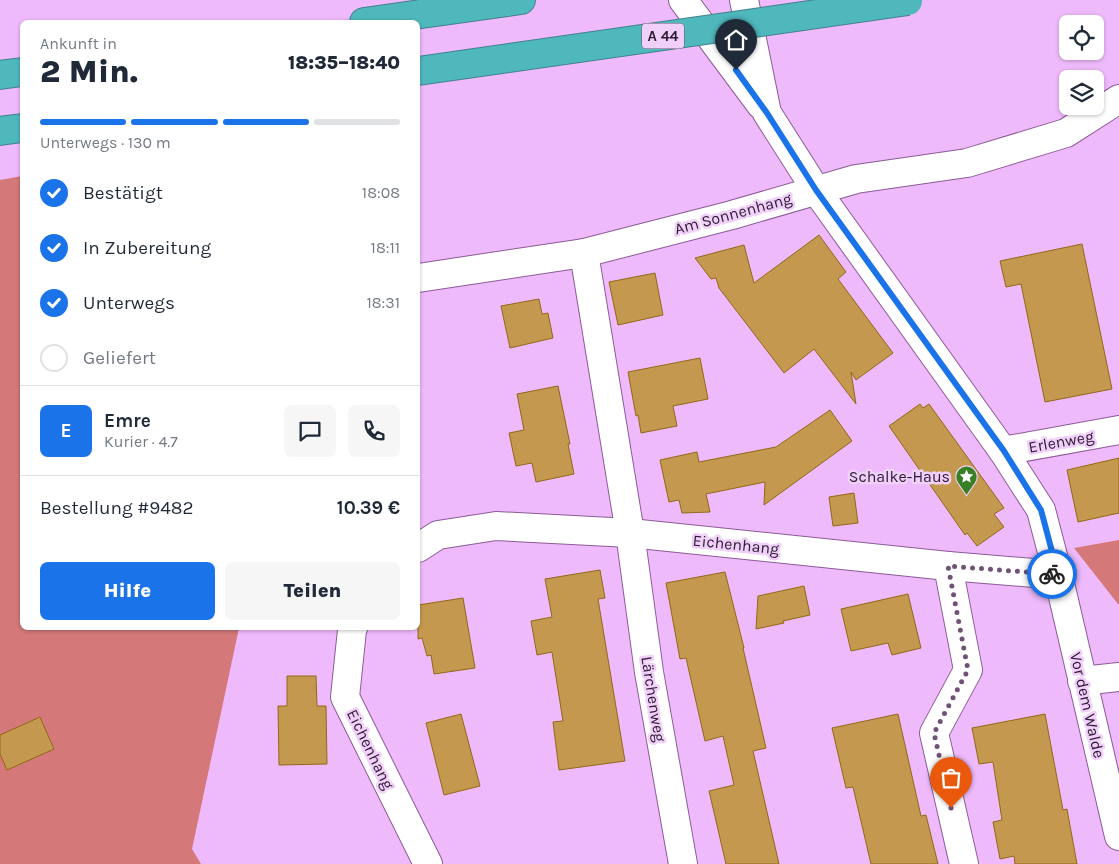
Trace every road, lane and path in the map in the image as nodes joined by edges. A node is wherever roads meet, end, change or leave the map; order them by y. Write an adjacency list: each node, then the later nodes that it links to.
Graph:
1 (521, 0): 5 (highway)
2 (683, 0): 10 (street)
3 (744, 0): 10 (street)
4 (911, 0): 6 (highway, A 44, bridge)
5 (378, 20)
6 (420, 71)
7 (20, 72): 8 (highway)
8 (0, 75)
9 (1119, 99): 13 (street, Am Sonnenhang)
10 (767, 113): 13 (street)
11 (20, 128): 12 (highway)
12 (0, 131)
13 (816, 190): 14 (street, Am Sonnenhang); 17 (street)
14 (584, 252): 15 (street, Am Sonnenhang); 18 (street)
15 (420, 278)
16 (1119, 430): 17 (street, Erlenweg)
17 (1004, 451): 21 (street)
18 (630, 533): 19 (street, Eichenhang); 20 (street, Eichenhang); 27 (street, Lärchenweg)
19 (420, 547)
20 (948, 566): 21 (street, Eichenhang); 28 (street)
21 (1058, 574): 24 (street, Vor dem Walde)
22 (352, 630): 26 (street, Eichenhang)
23 (1119, 677): 24 (street)
24 (1082, 681): 25 (street, Vor dem Walde)
25 (1119, 836)
26 (428, 864)
27 (682, 864)
28 (964, 864)

